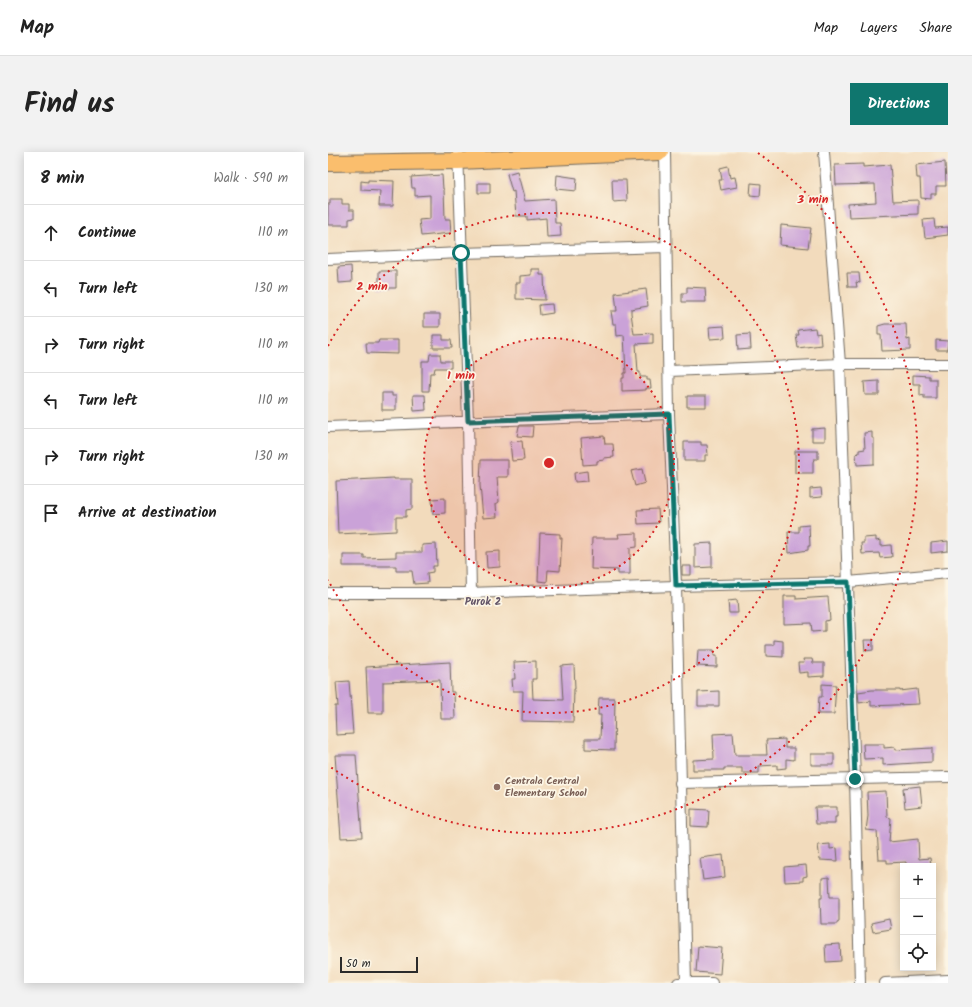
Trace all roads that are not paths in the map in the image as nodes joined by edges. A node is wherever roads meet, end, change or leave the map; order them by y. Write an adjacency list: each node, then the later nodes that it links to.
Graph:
1 (660, 152): 4 (main road)
2 (665, 152): 6 (street)
3 (824, 152): 9 (street)
4 (458, 156): 5 (main road); 7 (street)
5 (328, 163)
6 (667, 247): 7 (street); 11 (street)
7 (461, 253): 8 (street); 13 (street)
8 (328, 259)
9 (840, 364): 10 (street); 11 (street); 16 (street)
10 (948, 364)
11 (669, 371): 12 (street)
12 (669, 414): 13 (street); 17 (street)
13 (468, 421): 14 (street); 19 (street)
14 (328, 427)
15 (948, 573): 16 (street)
16 (848, 582): 17 (street); 21 (street)
17 (676, 586): 19 (street); 22 (street)
18 (328, 593): 19 (street)
19 (471, 593)
20 (948, 776): 21 (street)
21 (855, 779): 22 (street); 27 (street)
22 (680, 783): 25 (street)
23 (948, 980): 28 (street)
24 (678, 983): 25 (street)
25 (686, 983): 26 (street)
26 (712, 983)
27 (860, 983)
28 (885, 983)

